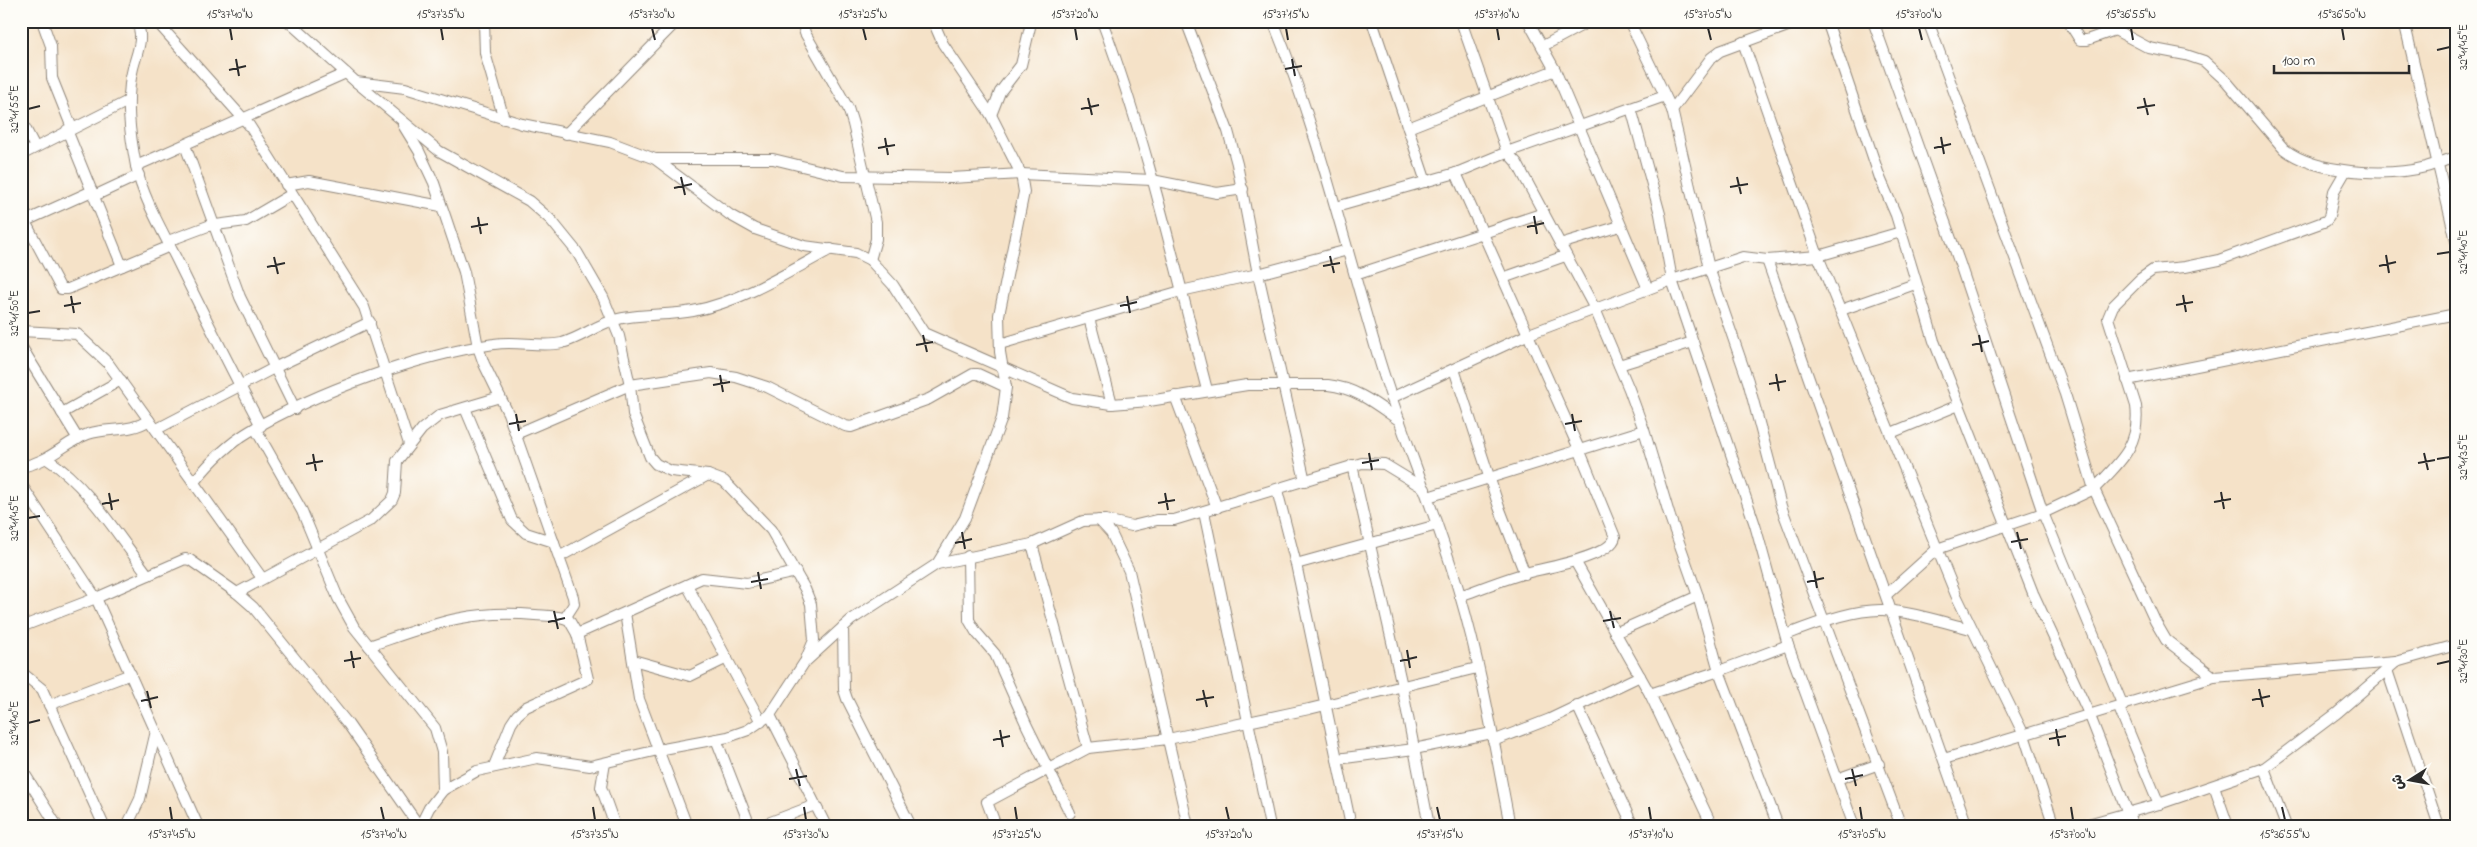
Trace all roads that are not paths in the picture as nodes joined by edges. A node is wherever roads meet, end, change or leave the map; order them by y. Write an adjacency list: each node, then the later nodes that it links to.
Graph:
1 (42, 21): 41 (street)
2 (136, 21): 31 (street)
3 (156, 21): 35 (street)
4 (288, 21): 27 (street)
5 (484, 21): 37 (street)
6 (677, 21): 42 (street)
7 (802, 21): 54 (street)
8 (933, 21): 34 (street)
9 (1030, 21): 34 (street)
10 (1102, 21): 55 (street)
11 (1186, 21): 58 (street)
12 (1273, 21): 61 (street)
13 (1372, 21): 40 (street)
14 (1461, 21): 30 (street)
15 (1528, 21): 25 (street)
16 (1590, 21): 25 (street)
17 (1629, 21): 29 (street)
18 (1801, 21): 24 (street)
19 (1827, 21): 67 (street)
20 (1873, 21): 142 (street)
21 (1928, 21): 137 (street)
22 (2068, 21): 51 (street)
23 (2407, 22): 49 (street)
24 (1743, 42): 33 (street); 74 (street)
25 (1542, 46): 26 (street)
26 (1555, 70): 30 (street); 39 (street)
27 (346, 73): 28 (street); 35 (street)
28 (356, 82): 36 (street); 37 (street)
29 (1665, 96): 32 (street); 33 (street)
30 (1486, 97): 40 (street); 45 (street)
31 (128, 101): 41 (street); 50 (street)
32 (1631, 108): 39 (street); 82 (street)
33 (1672, 110): 78 (street)
34 (991, 115): 53 (street)
35 (244, 118): 43 (street); 57 (street)
36 (399, 118): 60 (street); 90 (street)
37 (504, 119): 42 (street)
38 (21, 120): 44 (street)
39 (1579, 127): 45 (street); 65 (street)
40 (1408, 128): 56 (street)
41 (70, 129): 44 (street); 59 (street)
42 (566, 134): 48 (street)
43 (185, 145): 50 (street); 64 (street)
44 (35, 147): 46 (street)
45 (1507, 152): 52 (street); 62 (street)
46 (21, 155)
47 (2456, 157): 49 (street)
48 (655, 159): 54 (street); 71 (street)
49 (2439, 162): 51 (street); 68 (street)
50 (138, 171): 59 (street); 69 (street)
51 (2346, 172): 105 (street)
52 (1456, 173): 56 (street); 66 (street)
53 (1021, 174): 54 (street); 55 (street); 95 (street)
54 (866, 176): 75 (street)
55 (1152, 180): 58 (street); 85 (street)
56 (1426, 182): 61 (street)
57 (289, 189): 60 (street); 64 (street); 91 (street)
58 (1243, 189): 79 (street)
59 (93, 193): 63 (street); 77 (street)
60 (441, 206): 97 (street)
61 (1336, 207): 72 (street)
62 (1544, 213): 66 (street); 70 (street)
63 (22, 220): 77 (street)
64 (214, 225): 69 (street); 101 (street)
65 (1620, 226): 70 (street); 84 (street)
66 (1483, 232): 80 (street); 81 (street)
67 (1901, 232): 74 (street); 83 (street)
68 (2456, 241)
69 (169, 244): 77 (street); 107 (street)
70 (1560, 244): 73 (street)
71 (831, 249): 75 (street); 90 (street)
72 (1348, 250): 79 (street); 80 (street)
73 (1565, 256): 81 (street); 86 (street)
74 (1818, 256): 76 (street); 87 (street)
75 (870, 260): 100 (street)
76 (1767, 260): 78 (street); 162 (street)
77 (122, 266)
78 (1709, 268): 82 (street); 169 (street)
79 (1258, 274): 85 (street); 106 (street)
80 (1355, 275): 113 (street)
81 (1503, 278): 93 (street)
82 (1672, 280): 84 (street); 94 (street)
83 (1916, 284): 87 (street); 115 (street)
84 (1648, 289): 86 (street)
85 (1181, 291): 89 (street); 110 (street)
86 (1595, 309): 93 (street); 99 (street)
87 (1841, 310): 124 (street)
88 (2456, 314): 105 (street)
89 (1090, 318): 95 (street); 114 (street)
90 (614, 320): 97 (street); 108 (street)
91 (370, 322): 101 (street); 103 (street)
92 (21, 331): 104 (street)
93 (1529, 334): 102 (street); 128 (street)
94 (1693, 342): 99 (street); 175 (street)
95 (1000, 344): 100 (street)
96 (21, 346): 98 (street)
97 (478, 347): 103 (street); 112 (street)
98 (26, 364): 118 (street)
99 (1619, 365): 123 (street)
100 (1003, 367): 109 (street); 114 (street)
101 (274, 368): 107 (street); 116 (street)
102 (1454, 369): 113 (street); 133 (street)
103 (387, 372): 116 (street); 127 (street)
104 (121, 380): 118 (street); 119 (street)
105 (2127, 380): 137 (street)
106 (1284, 384): 110 (street); 120 (street); 134 (street)
107 (240, 385): 121 (street); 122 (street)
108 (630, 385): 109 (street); 125 (street); 132 (street)
109 (1006, 387): 154 (street)
110 (1207, 390): 111 (street)
111 (1175, 396): 114 (street); 140 (street)
112 (500, 397): 117 (street); 125 (street)
113 (1391, 398): 120 (street)
114 (1112, 404)
115 (1959, 405): 124 (street); 144 (street)
116 (295, 408): 121 (street)
117 (465, 408): 127 (street); 146 (street)
118 (62, 413): 126 (street)
119 (149, 420): 122 (street); 126 (street)
120 (1400, 421): 139 (street)
121 (258, 427): 135 (street); 149 (street)
122 (157, 429): 135 (street)
123 (1644, 430): 128 (street); 164 (street)
124 (1891, 433): 150 (street)
125 (516, 434): 146 (street)
126 (78, 439): 129 (street)
127 (410, 444): 149 (street)
128 (1580, 449): 133 (street); 153 (street)
129 (47, 459): 131 (street); 158 (street)
130 (1352, 465): 134 (street); 139 (street); 148 (street)
131 (21, 467)
132 (708, 475): 152 (street); 156 (street)
133 (1489, 476): 139 (street); 157 (street)
134 (1305, 481): 138 (street)
135 (194, 482): 159 (street)
136 (21, 484): 165 (street)
137 (2094, 489): 142 (street); 188 (street)
138 (1278, 490): 140 (street); 155 (street)
139 (1427, 493): 145 (street)
140 (1217, 508): 141 (street)
141 (1204, 512): 143 (street); 197 (street)
142 (2043, 513): 144 (street); 194 (street)
143 (1099, 520): 147 (street); 203 (street)
144 (2005, 524): 150 (street); 196 (street)
145 (1437, 525): 148 (street); 163 (street)
146 (554, 542): 152 (street)
147 (1032, 544): 151 (street); 204 (street)
148 (1370, 544): 155 (street); 189 (street)
149 (319, 547): 159 (street); 177 (street)
150 (1937, 549): 162 (street); 172 (street)
151 (968, 556): 154 (street); 214 (street)
152 (559, 558): 168 (street)
153 (1575, 561): 157 (street); 173 (street)
154 (937, 564): 171 (street)
155 (1296, 564): 192 (street)
156 (796, 572): 160 (street); 181 (street)
157 (1525, 574): 163 (street)
158 (148, 575): 161 (street); 165 (street)
159 (262, 578): 161 (street)
160 (688, 585): 167 (street); 178 (street)
161 (237, 592): 226 (street)
162 (1886, 595): 166 (street)
163 (1460, 596): 182 (street)
164 (1698, 596): 173 (street); 184 (street)
165 (96, 598): 170 (street); 186 (street)
166 (1892, 611): 169 (street); 172 (street); 208 (street)
167 (625, 613): 174 (street); 179 (street)
168 (565, 618): 174 (street); 177 (street)
169 (1825, 621): 175 (street); 210 (street)
170 (22, 626)
171 (844, 627): 181 (street); 232 (street)
172 (1971, 629): 200 (street)
173 (1614, 633): 187 (street)
174 (577, 634): 211 (street)
175 (1787, 640): 184 (street); 215 (street)
176 (2456, 645): 180 (street)
177 (369, 646): 217 (street)
178 (726, 658): 179 (street); 198 (street)
179 (633, 660): 206 (street)
180 (2396, 662): 183 (street); 188 (street)
181 (804, 663): 195 (street)
182 (1478, 668): 189 (street); 201 (street)
183 (2387, 670): 213 (street); 250 (street)
184 (1719, 671): 190 (street); 241 (street)
185 (21, 672): 191 (street)
186 (131, 674): 191 (street); 199 (street)
187 (1640, 676): 190 (street); 193 (street)
188 (2214, 677): 194 (street)
189 (1402, 686): 192 (street); 205 (street)
190 (1650, 694): 240 (street)
191 (50, 705): 223 (street)
192 (1325, 705): 197 (street); 207 (street)
193 (1577, 705): 201 (street); 239 (street)
194 (2121, 707): 196 (street); 219 (street)
195 (770, 715): 198 (street); 218 (street)
196 (2090, 716): 200 (street); 221 (street)
197 (1248, 720): 203 (street); 235 (street)
198 (761, 722): 202 (street)
199 (156, 731): 224 (street); 225 (street)
200 (2024, 735): 208 (street); 245 (street)
201 (1492, 737): 205 (street); 238 (street)
202 (716, 739): 206 (street); 229 (street)
203 (1168, 739): 204 (street); 234 (street)
204 (1088, 748): 214 (street)
205 (1414, 749): 207 (street); 237 (street)
206 (658, 750): 209 (street); 228 (street)
207 (1337, 759): 236 (street)
208 (1944, 759): 244 (street)
209 (605, 763): 211 (street); 227 (street)
210 (1879, 764): 215 (street); 243 (street)
211 (494, 766): 217 (street)
212 (21, 768): 222 (street)
213 (2264, 768): 216 (street); 249 (street)
214 (1048, 770): 220 (street); 233 (street)
215 (1837, 778): 242 (street)
216 (2214, 786): 219 (street); 248 (street)
217 (443, 790): 226 (street)
218 (815, 804): 230 (street); 231 (street)
219 (2159, 804): 221 (street)
220 (1070, 812)
221 (2128, 813): 246 (street); 247 (street)
222 (57, 826)
223 (104, 826)
224 (127, 826)
225 (198, 826)
226 (420, 826)
227 (615, 826)
228 (687, 826)
229 (750, 826)
230 (760, 826)
231 (826, 826)
232 (911, 826)
233 (996, 826)
234 (1188, 826)
235 (1270, 826)
236 (1350, 826)
237 (1429, 826)
238 (1510, 826)
239 (1633, 826)
240 (1712, 826)
241 (1778, 826)
242 (1854, 826)
243 (1901, 826)
244 (1967, 826)
245 (2054, 826)
246 (2081, 826)
247 (2133, 826)
248 (2228, 826)
249 (2286, 826)
250 (2439, 826)

